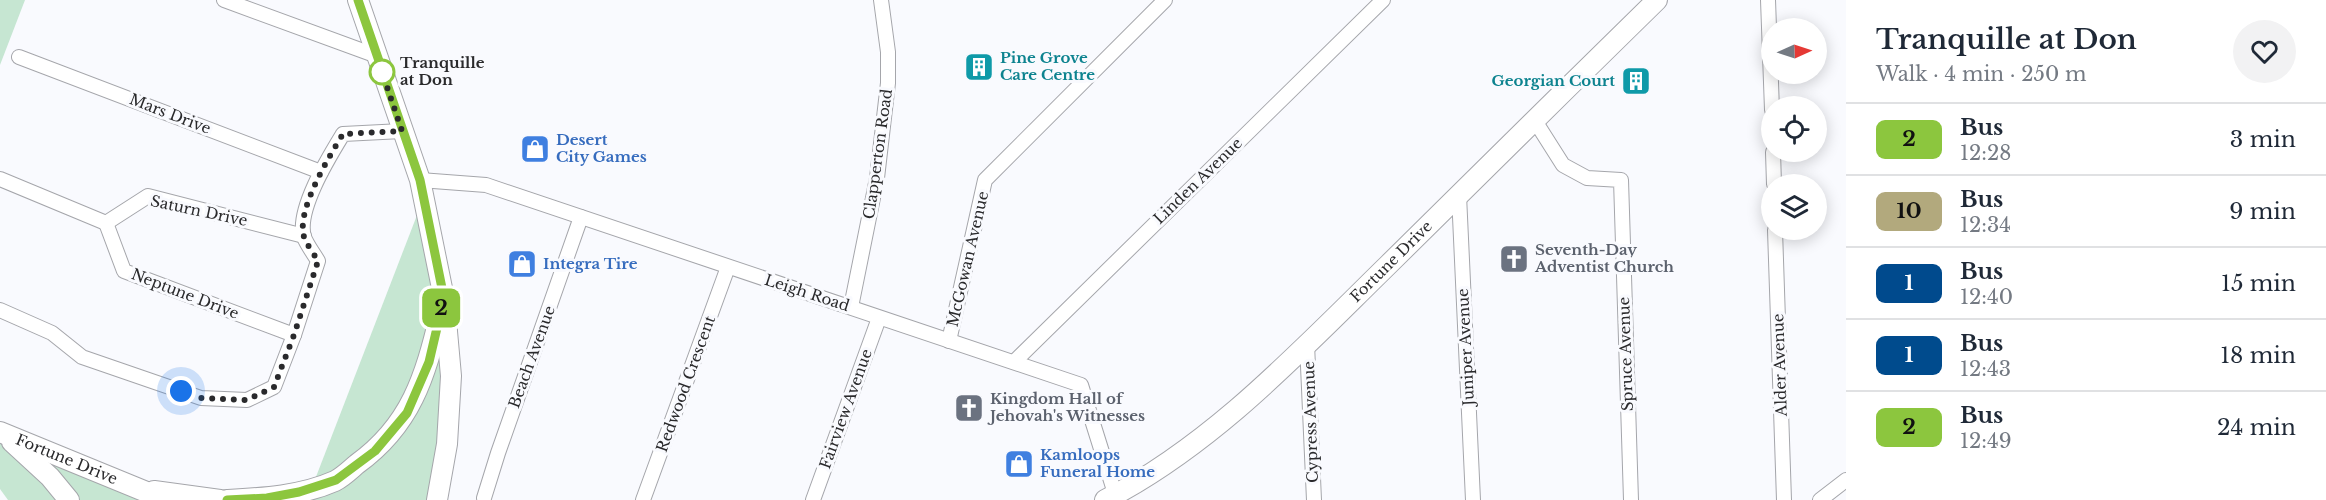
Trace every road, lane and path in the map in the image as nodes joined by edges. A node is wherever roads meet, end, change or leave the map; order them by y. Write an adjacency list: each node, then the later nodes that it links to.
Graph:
1 (224, 0): 8 (street)
2 (358, 0): 8 (main road)
3 (881, 0): 23 (street, Clapperton Road)
4 (1165, 0): 27 (street, McGowan Avenue)
5 (1383, 0): 29 (street, Linden Avenue)
6 (1657, 0): 11 (main road, Fortune Drive)
7 (1768, 0): 10 (street)
8 (377, 56): 12 (main road)
9 (19, 57): 13 (street, Mars Drive)
10 (1771, 96)
11 (1538, 118): 16 (main road, Fortune Drive); 44 (street, Spruce Avenue)
12 (402, 131): 13 (street); 15 (main road)
13 (321, 172): 19 (street)
14 (0, 179): 18 (street)
15 (420, 180): 17 (street, Leigh Road); 22 (main road)
16 (1459, 195): 28 (main road, Fortune Drive); 43 (street, Juniper Avenue)
17 (582, 217): 21 (street, Leigh Road); 33 (street, Beach Avenue)
18 (106, 223): 19 (street, Saturn Drive); 26 (street, Neptune Drive)
19 (304, 236): 26 (street)
20 (1775, 240): 45 (street, Alder Avenue)
21 (728, 267): 23 (street, Leigh Road); 40 (street, Redwood Crescent)
22 (444, 298): 38 (main road); 39 (main road)
23 (851, 307): 25 (street, Leigh Road)
24 (0, 310): 26 (street)
25 (879, 318): 27 (street, Leigh Road); 41 (street, Fairview Avenue)
26 (294, 335)
27 (950, 341): 29 (street, Leigh Road)
28 (1307, 344): 34 (main road, Fortune Drive); 42 (street, Cypress Avenue)
29 (1014, 362): 34 (street, Leigh Road)
30 (2, 433): 32 (main road, Fortune Drive); 35 (main road)
31 (1846, 480): 46 (street)
32 (138, 489): 36 (main road, Fortune Drive); 37 (main road)
33 (484, 498)
34 (1112, 498)
35 (69, 500)
36 (166, 500)
37 (220, 500)
38 (226, 500)
39 (436, 500)
40 (644, 500)
41 (813, 500)
42 (1314, 500)
43 (1473, 500)
44 (1630, 500)
45 (1784, 500)
46 (1820, 500)

